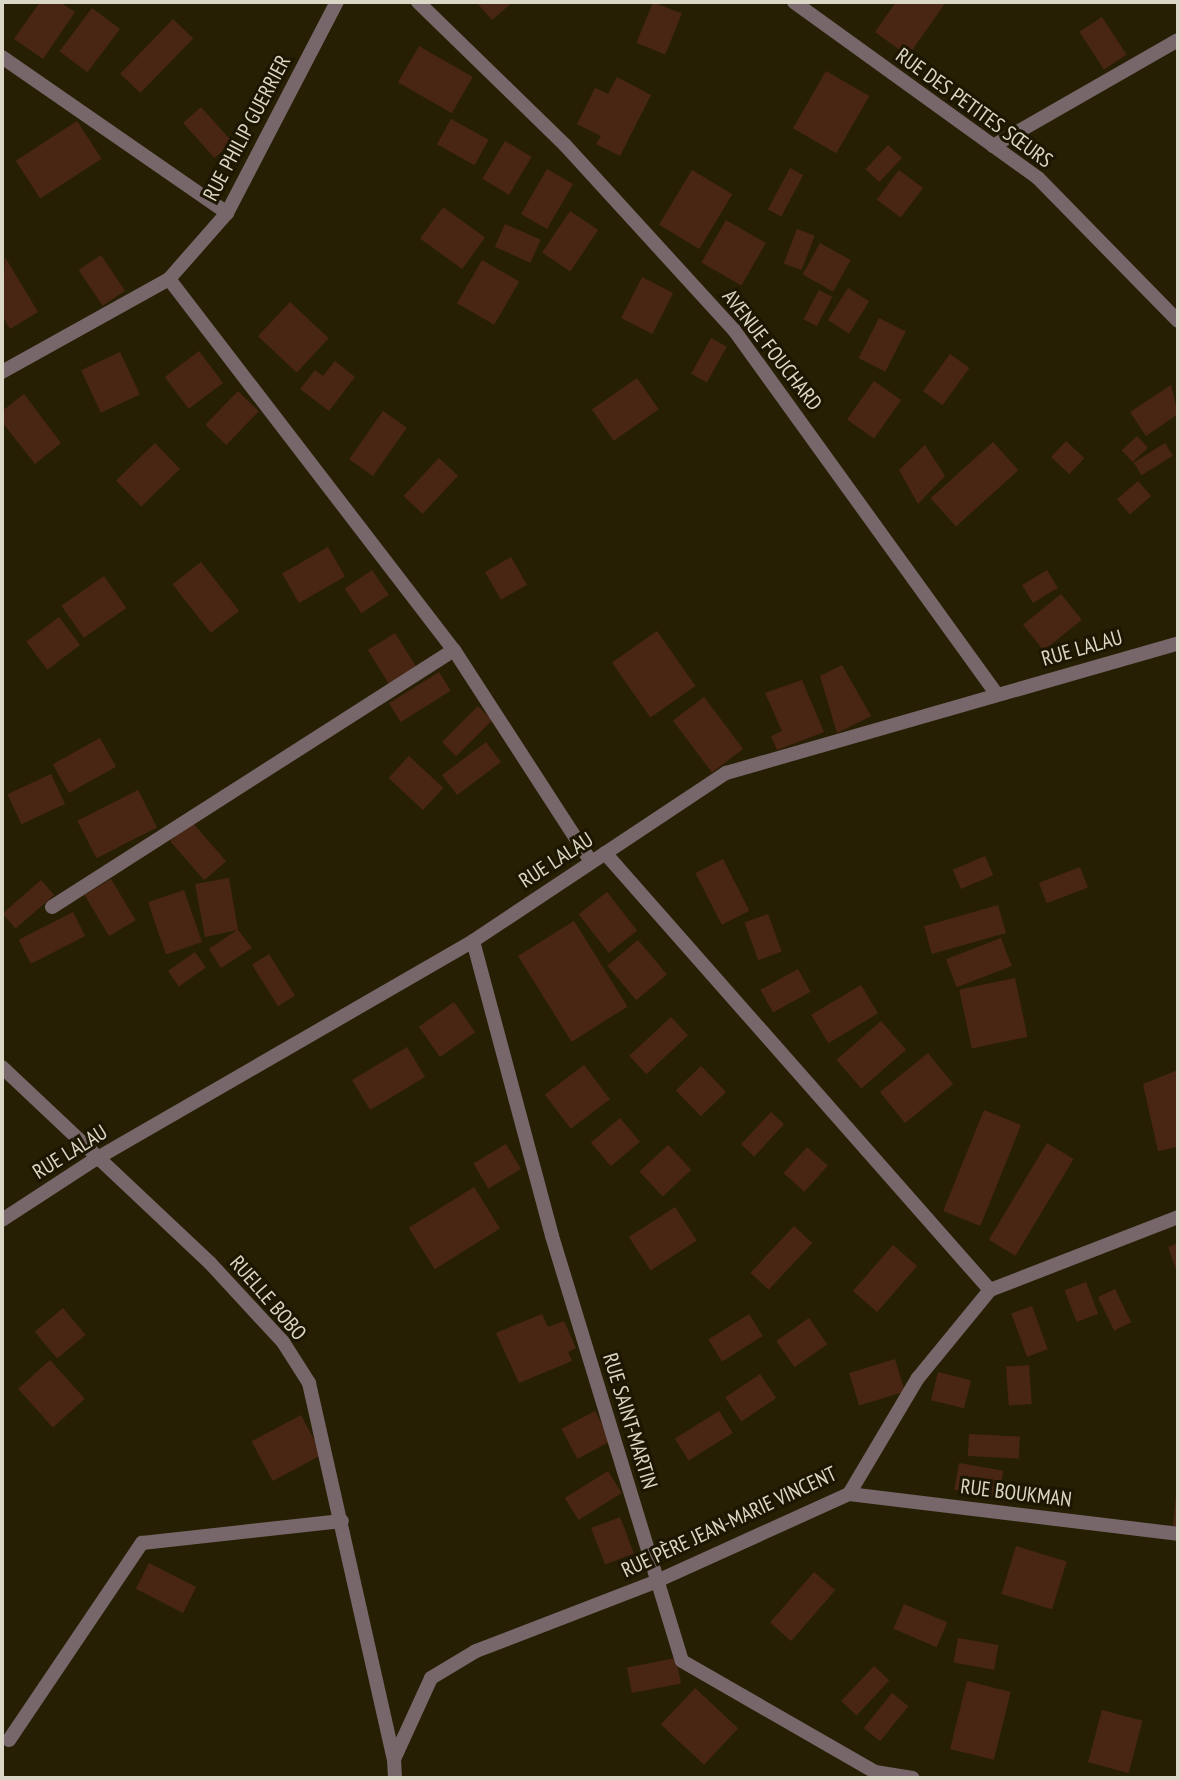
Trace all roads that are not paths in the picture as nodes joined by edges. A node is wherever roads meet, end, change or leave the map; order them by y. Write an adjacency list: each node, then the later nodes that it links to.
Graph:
1 (337, 2): 7 (street, RUE PHILIP GUERRIER)
2 (418, 2): 13 (street, AVENUE FOUCHARD)
3 (794, 2): 6 (street, RUE DES PETITES SŒURS)
4 (1178, 40): 6 (street)
5 (2, 57): 7 (street)
6 (993, 146): 9 (street, RUE DES PETITES SŒURS)
7 (227, 214): 8 (street, RUE PHILIP GUERRIER)
8 (169, 279): 10 (street, RUE PHILIP GUERRIER); 12 (street)
9 (1178, 320)
10 (2, 372)
11 (1178, 642): 13 (street, RUE LALAU)
12 (454, 650): 15 (street); 16 (street)
13 (997, 694): 14 (street, RUE LALAU)
14 (605, 853): 15 (street, RUE LALAU); 22 (street)
15 (590, 860): 17 (street, RUE LALAU)
16 (52, 907)
17 (472, 941): 19 (street, RUE LALAU); 26 (street, RUE SAINT-MARTIN)
18 (2, 1067): 19 (street, RUELLE BOBO)
19 (94, 1160): 21 (street, RUE LALAU); 24 (street, RUELLE BOBO)
20 (1178, 1217): 22 (street, RUE PÈRE JEAN-MARIE VINCENT)
21 (2, 1220)
22 (990, 1290): 23 (street, RUE PÈRE JEAN-MARIE VINCENT)
23 (849, 1494): 25 (street, RUE BOUKMAN); 26 (street, RUE PÈRE JEAN-MARIE VINCENT)
24 (342, 1521): 27 (street); 28 (street, RUELLE BOBO)
25 (1178, 1534)
26 (657, 1581): 28 (street, RUE PÈRE JEAN-MARIE VINCENT); 30 (street, RUE SAINT-MARTIN)
27 (9, 1740)
28 (394, 1759): 29 (street, RUE PÈRE JEAN-MARIE VINCENT)
29 (395, 1778)
30 (913, 1778)

